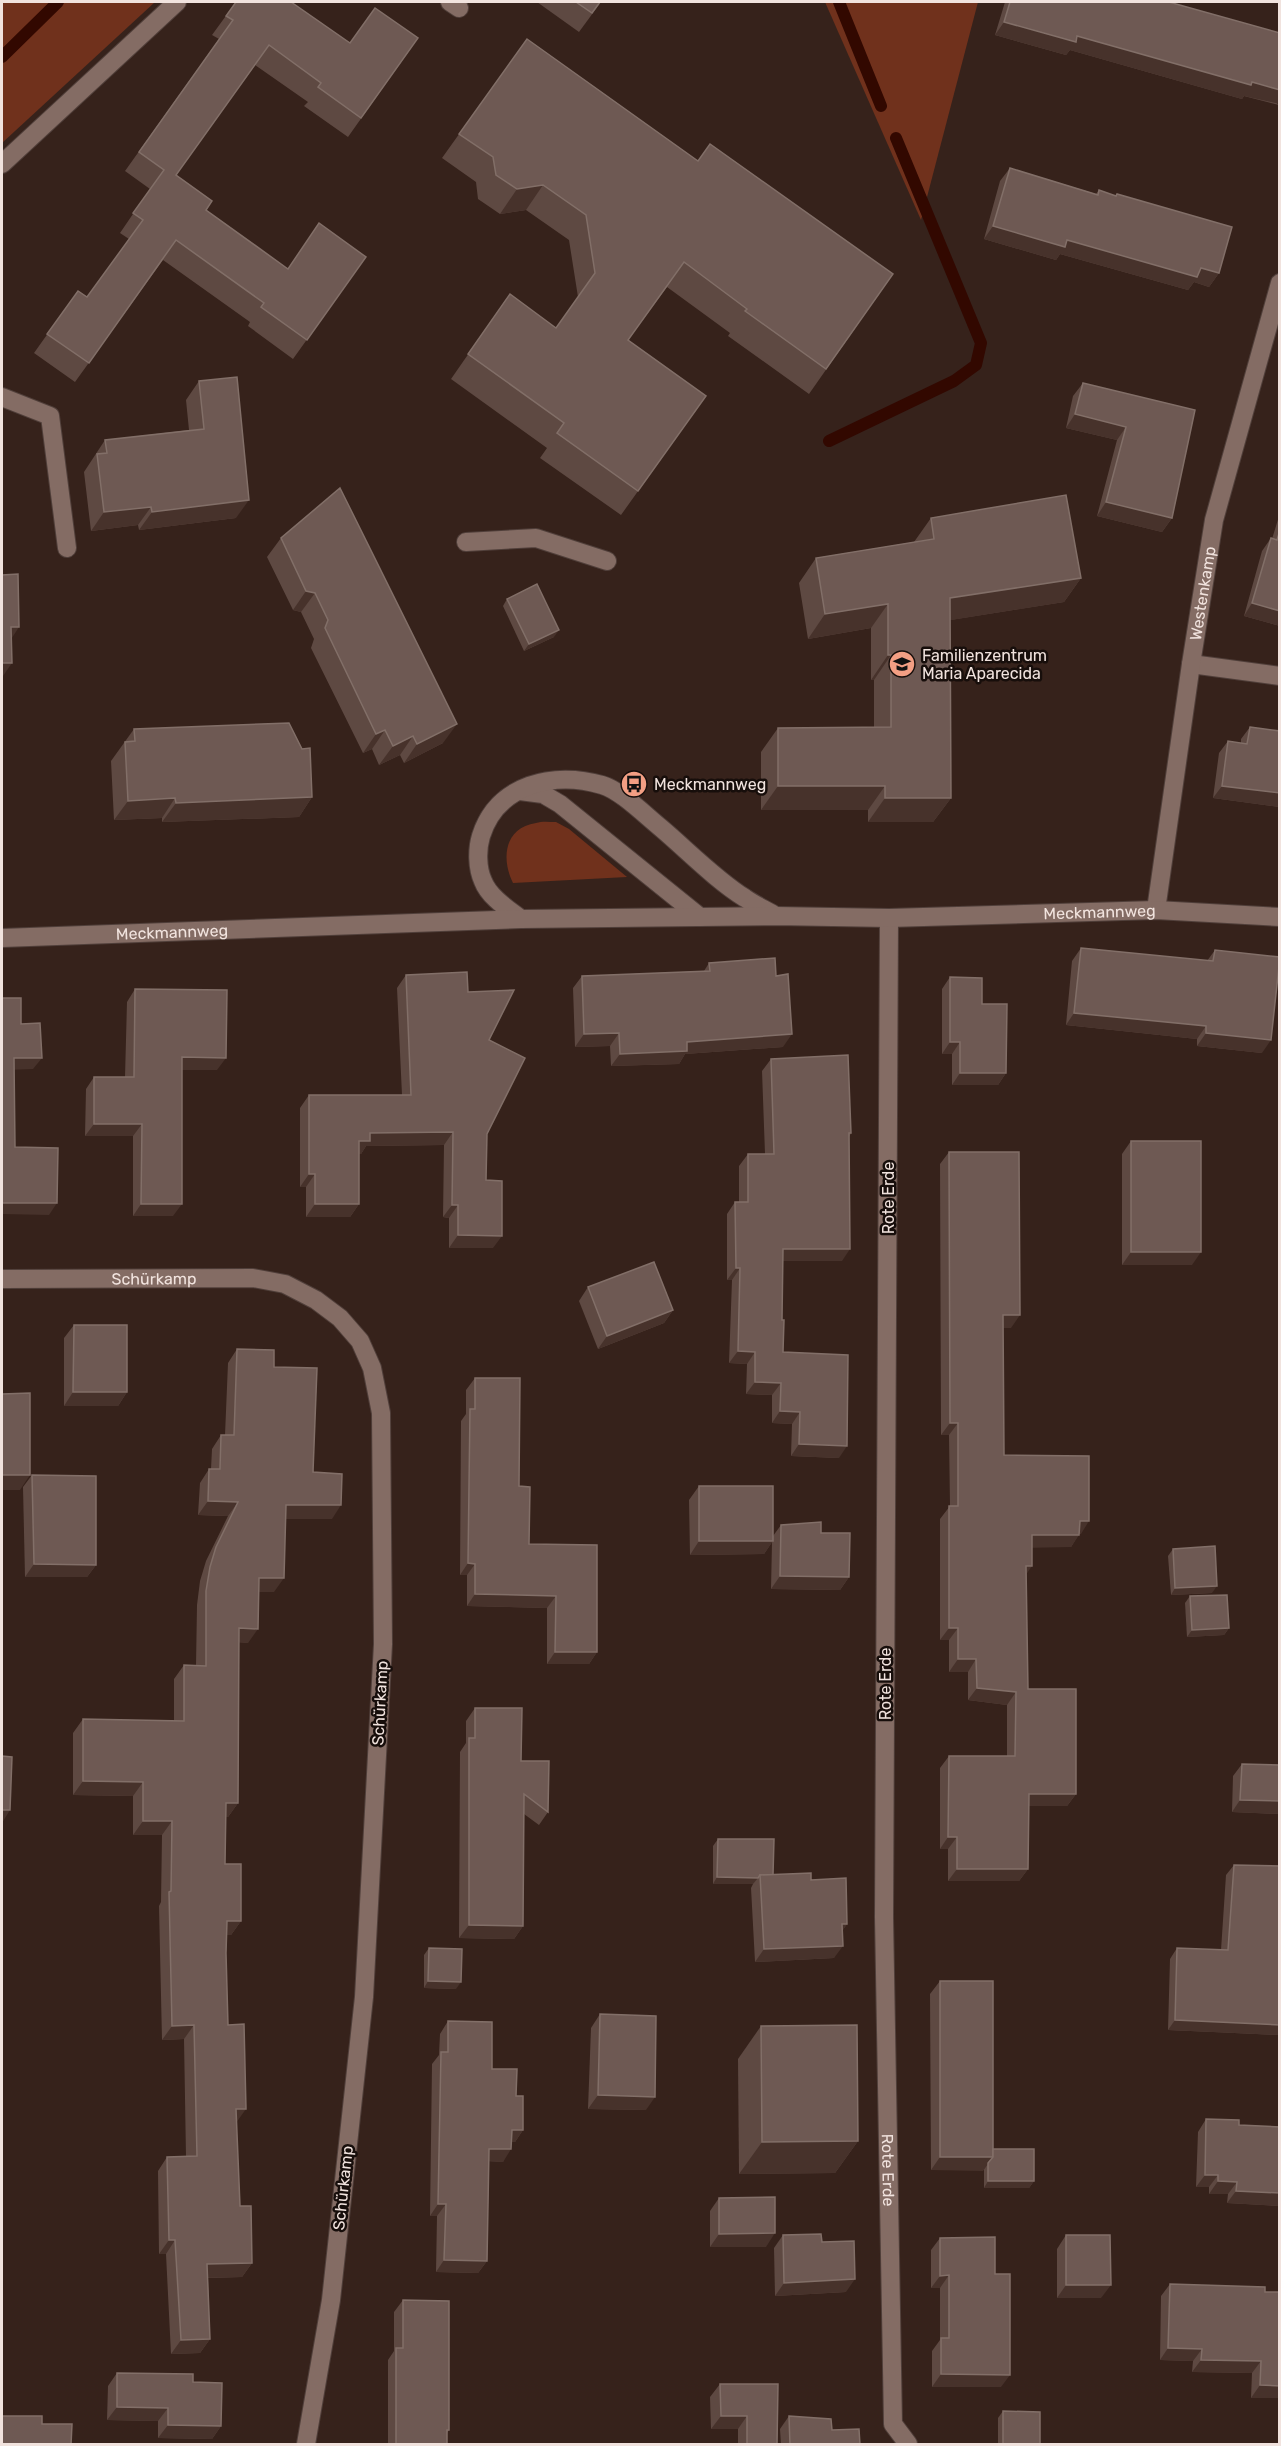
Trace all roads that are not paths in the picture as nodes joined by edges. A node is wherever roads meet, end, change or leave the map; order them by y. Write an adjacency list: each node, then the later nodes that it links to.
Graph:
1 (177, 2): 2 (street)
2 (2, 164)
3 (1280, 283): 8 (street, Westenkamp)
4 (2, 397): 6 (street)
5 (466, 542): 7 (street)
6 (67, 548)
7 (607, 561)
8 (1191, 664): 9 (street); 11 (street, Westenkamp)
9 (1280, 676)
10 (518, 791): 12 (street, Meckmannweg); 13 (street); 16 (street, Meckmannweg)
11 (1156, 910): 14 (street, Meckmannweg); 15 (street, Meckmannweg)
12 (776, 916): 13 (street, Meckmannweg); 15 (street, Meckmannweg)
13 (700, 917): 16 (street, Meckmannweg)
14 (1280, 917)
15 (889, 918): 20 (street, Rote Erde)
16 (521, 919): 17 (street, Meckmannweg)
17 (2, 938)
18 (2, 1279): 19 (street, Schürkamp)
19 (306, 2445)
20 (908, 2445)

